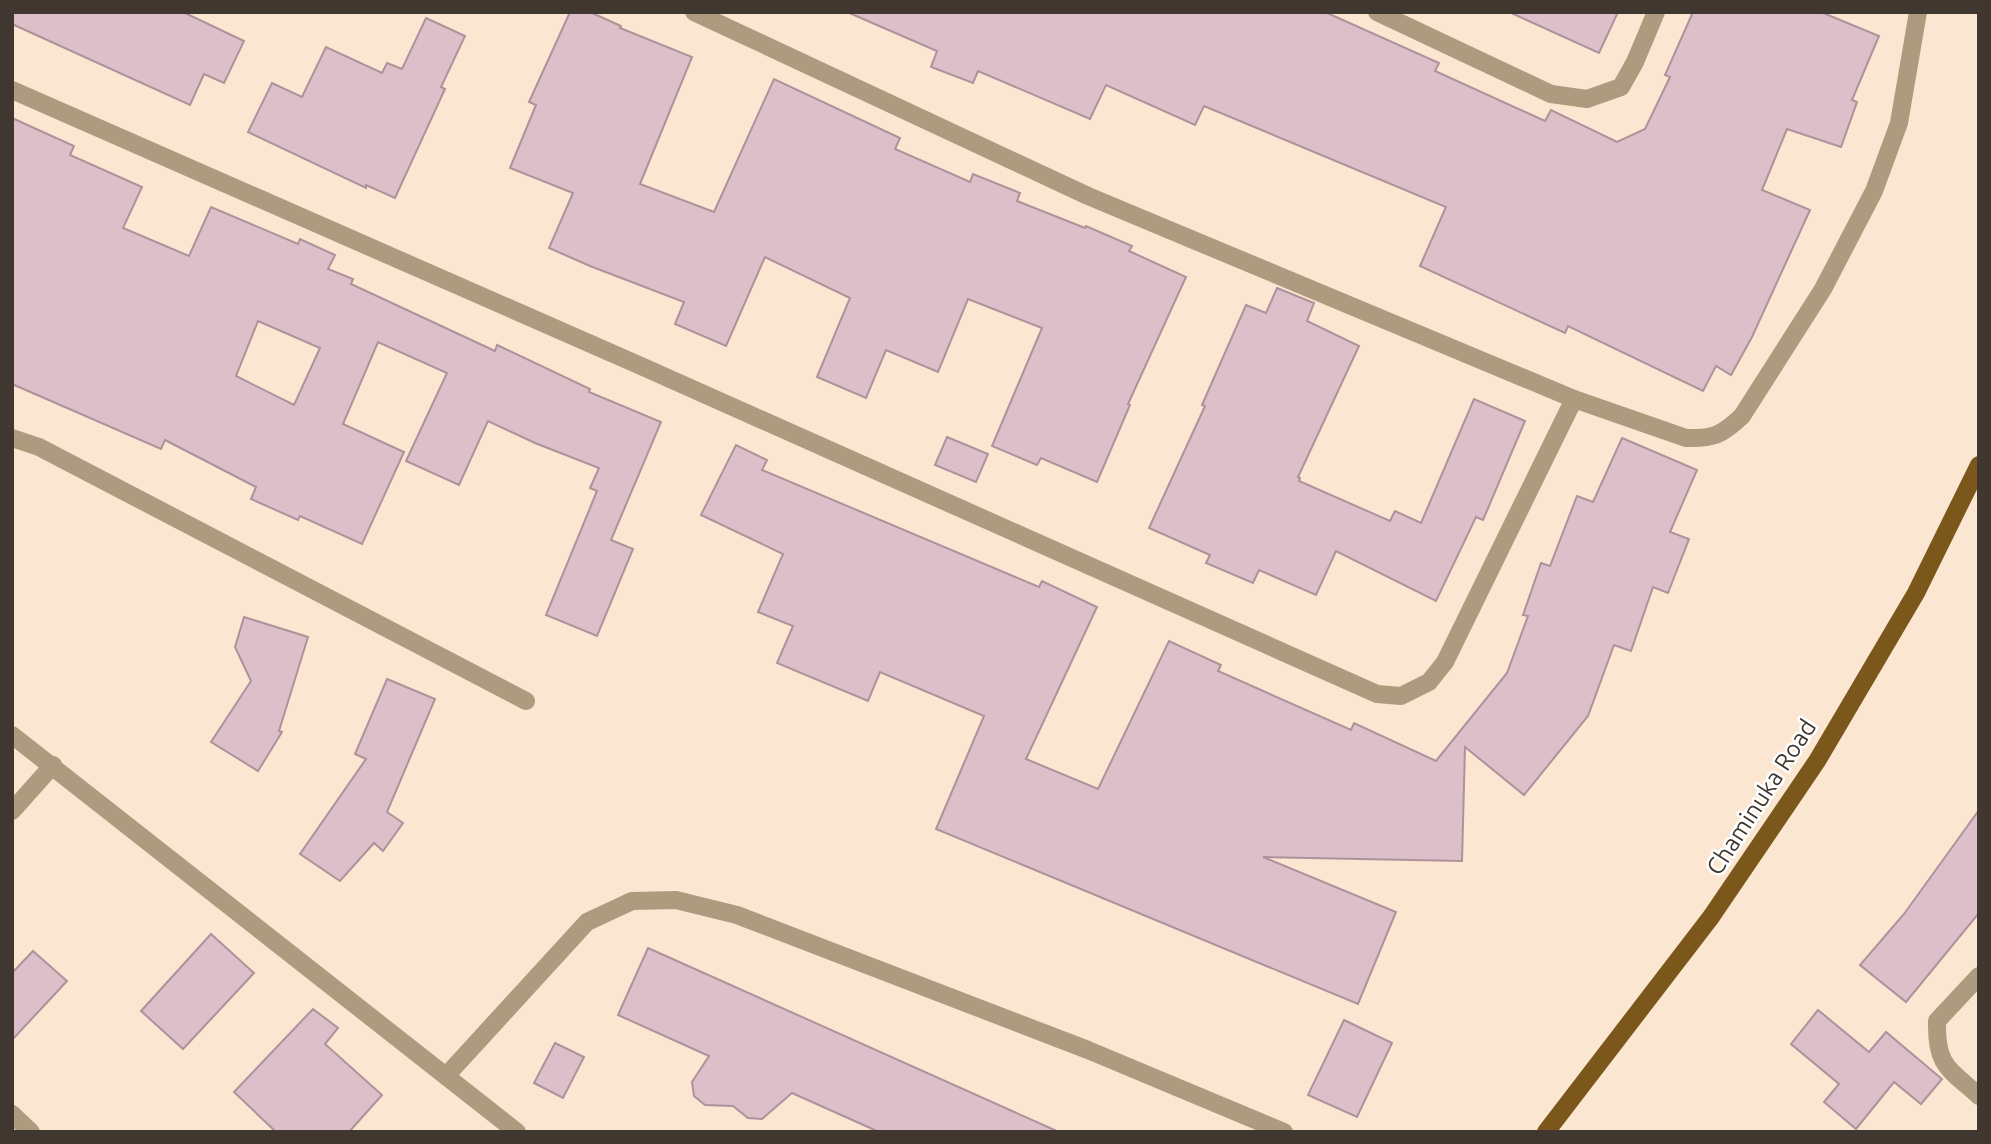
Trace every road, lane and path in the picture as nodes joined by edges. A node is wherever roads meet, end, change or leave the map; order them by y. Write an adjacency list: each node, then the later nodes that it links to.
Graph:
1 (694, 12): 6 (street)
2 (1377, 12): 3 (street)
3 (1656, 12)
4 (1918, 12): 6 (street)
5 (12, 90): 6 (street)
6 (1574, 399)
7 (12, 438): 9 (street)
8 (1979, 465): 20 (main road, Chaminuka Road)
9 (526, 701)
10 (12, 735): 11 (street)
11 (53, 765): 12 (street); 14 (street)
12 (12, 811)
13 (1979, 976): 15 (street)
14 (446, 1076): 18 (street); 19 (street)
15 (1979, 1096)
16 (12, 1114): 17 (street)
17 (31, 1132)
18 (517, 1132)
19 (1284, 1132)
20 (1546, 1132)

